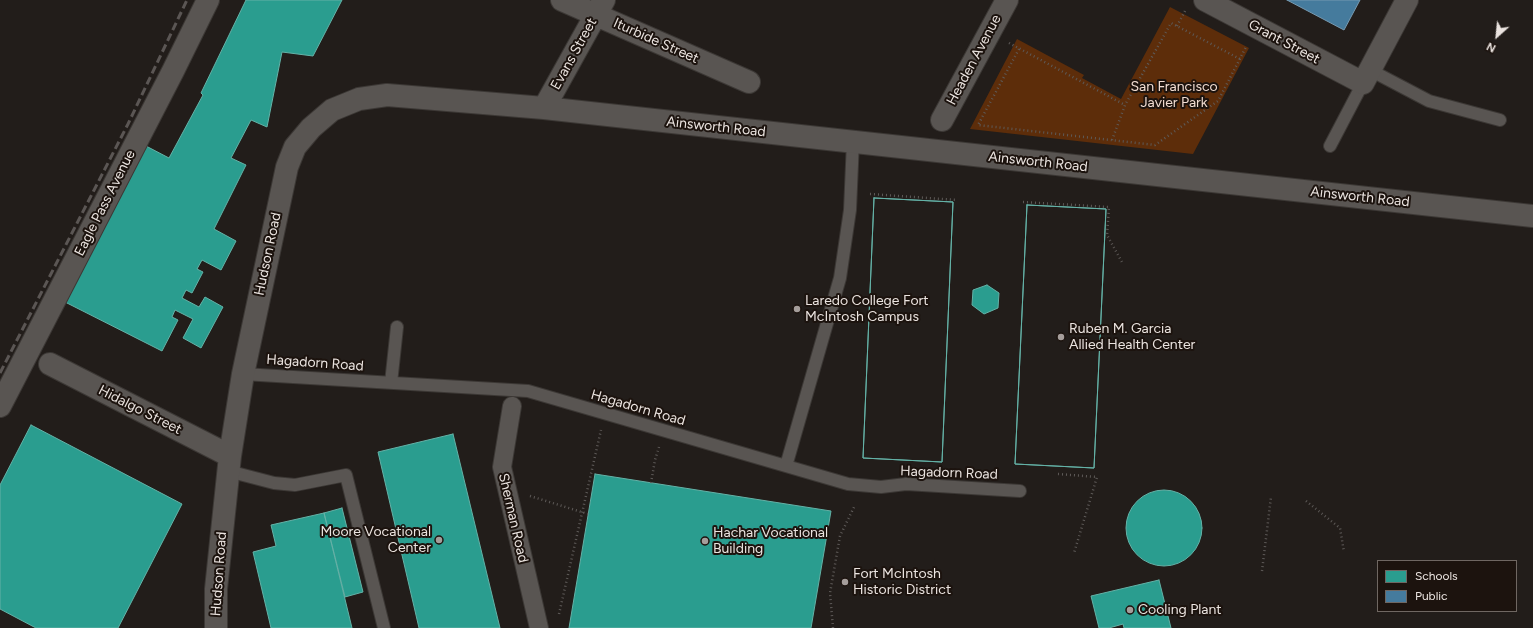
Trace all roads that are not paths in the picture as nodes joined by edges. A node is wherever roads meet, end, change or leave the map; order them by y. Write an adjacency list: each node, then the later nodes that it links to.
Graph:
1 (208, 0): 19 (street, Eagle Pass Avenue)
2 (562, 0): 6 (street, Iturbide Street)
3 (1006, 0): 10 (street, Headen Avenue)
4 (1205, 0): 7 (street, Grant Street)
5 (1408, 0): 7 (street)
6 (600, 7): 8 (street, Iturbide Street); 9 (street, Evans Street)
7 (1366, 76): 11 (lane); 13 (lane)
8 (749, 82)
9 (544, 108): 12 (street, Ainsworth Road); 17 (street, Hudson Road)
10 (942, 120)
11 (1500, 120)
12 (853, 141): 14 (street, Ainsworth Road); 22 (lane)
13 (1330, 146)
14 (1533, 216)
15 (397, 327): 18 (lane)
16 (50, 364): 21 (street, Hidalgo Street)
17 (243, 374): 18 (lane, Hagadorn Road); 21 (street, Hudson Road)
18 (391, 383): 22 (lane, Hagadorn Road)
19 (0, 406)
20 (512, 406): 26 (street, Sherman Road)
21 (229, 464): 24 (street, Hudson Road); 25 (lane)
22 (786, 466): 23 (lane, Hagadorn Road)
23 (1020, 491)
24 (216, 628)
25 (384, 628)
26 (539, 628)

